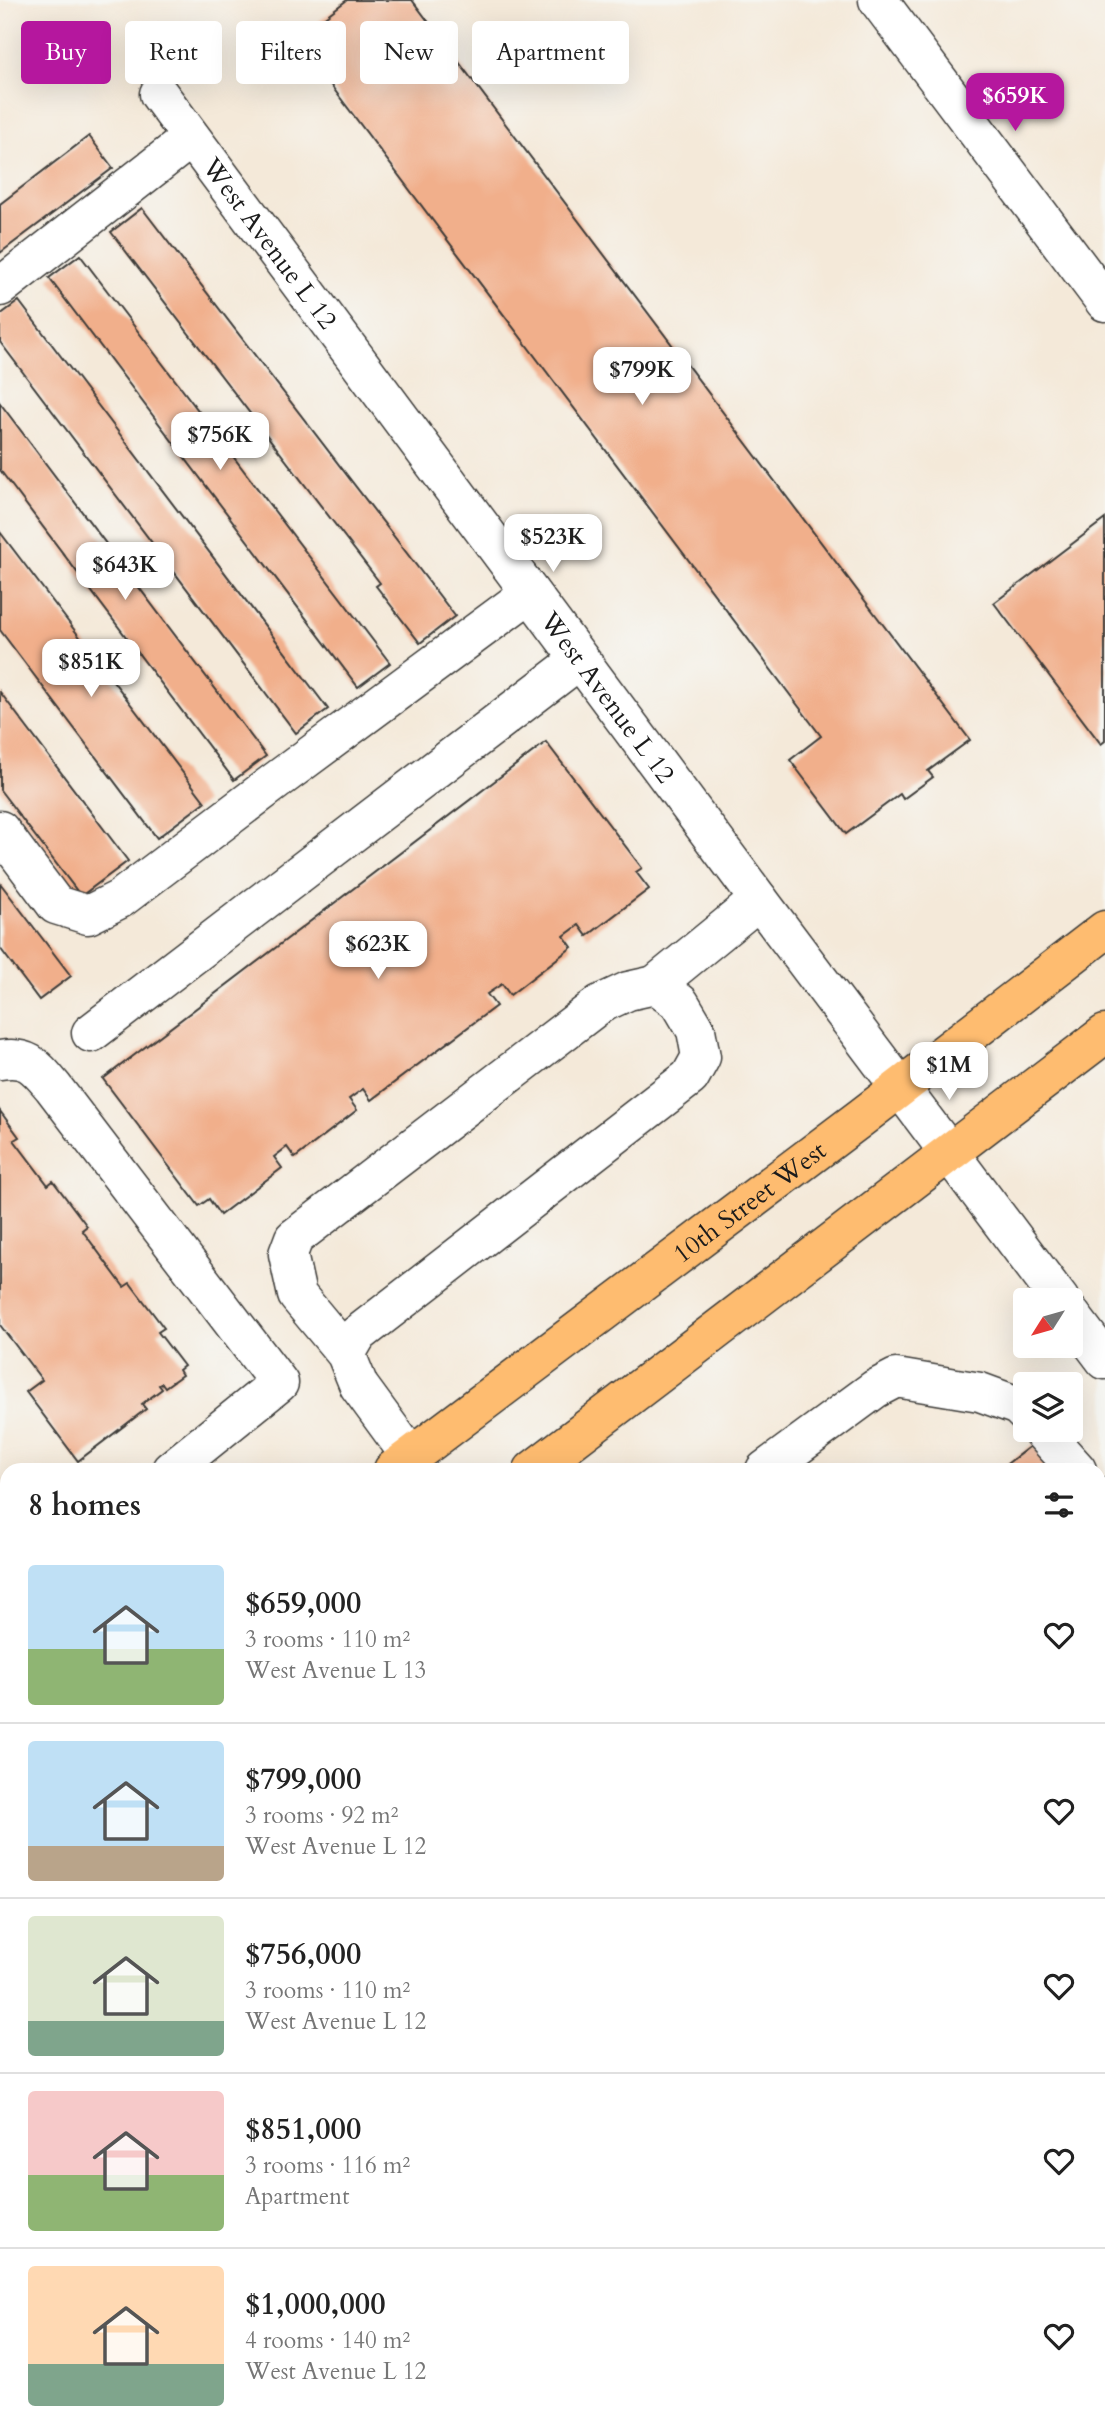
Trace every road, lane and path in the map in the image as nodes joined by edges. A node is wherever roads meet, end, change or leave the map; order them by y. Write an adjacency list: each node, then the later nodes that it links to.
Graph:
1 (878, 0): 5 (street)
2 (159, 94): 3 (street, West Avenue L 12)
3 (191, 138): 4 (street); 6 (street, West Avenue L 12)
4 (0, 287)
5 (1105, 302)
6 (530, 593): 7 (street, West Avenue L 12); 8 (street)
7 (579, 660): 9 (street, West Avenue L 12); 12 (street)
8 (0, 830)
9 (759, 900): 11 (street); 15 (street, West Avenue L 12)
10 (1105, 930): 15 (main road, 10th Street West)
11 (654, 985): 19 (street); 19 (street)
12 (91, 1033)
13 (1105, 1034): 16 (main road)
14 (0, 1060): 23 (street)
15 (901, 1087): 16 (street, West Avenue L 12); 24 (main road, 10th Street West)
16 (949, 1152): 17 (street, West Avenue L 12); 25 (main road)
17 (1051, 1288)
18 (1083, 1331): 20 (street)
19 (346, 1354): 24 (street)
20 (1105, 1360)
21 (1013, 1404): 26 (street)
22 (1052, 1442): 27 (street)
23 (180, 1463)
24 (402, 1463)
25 (543, 1463)
26 (775, 1463)
27 (1071, 1463)

